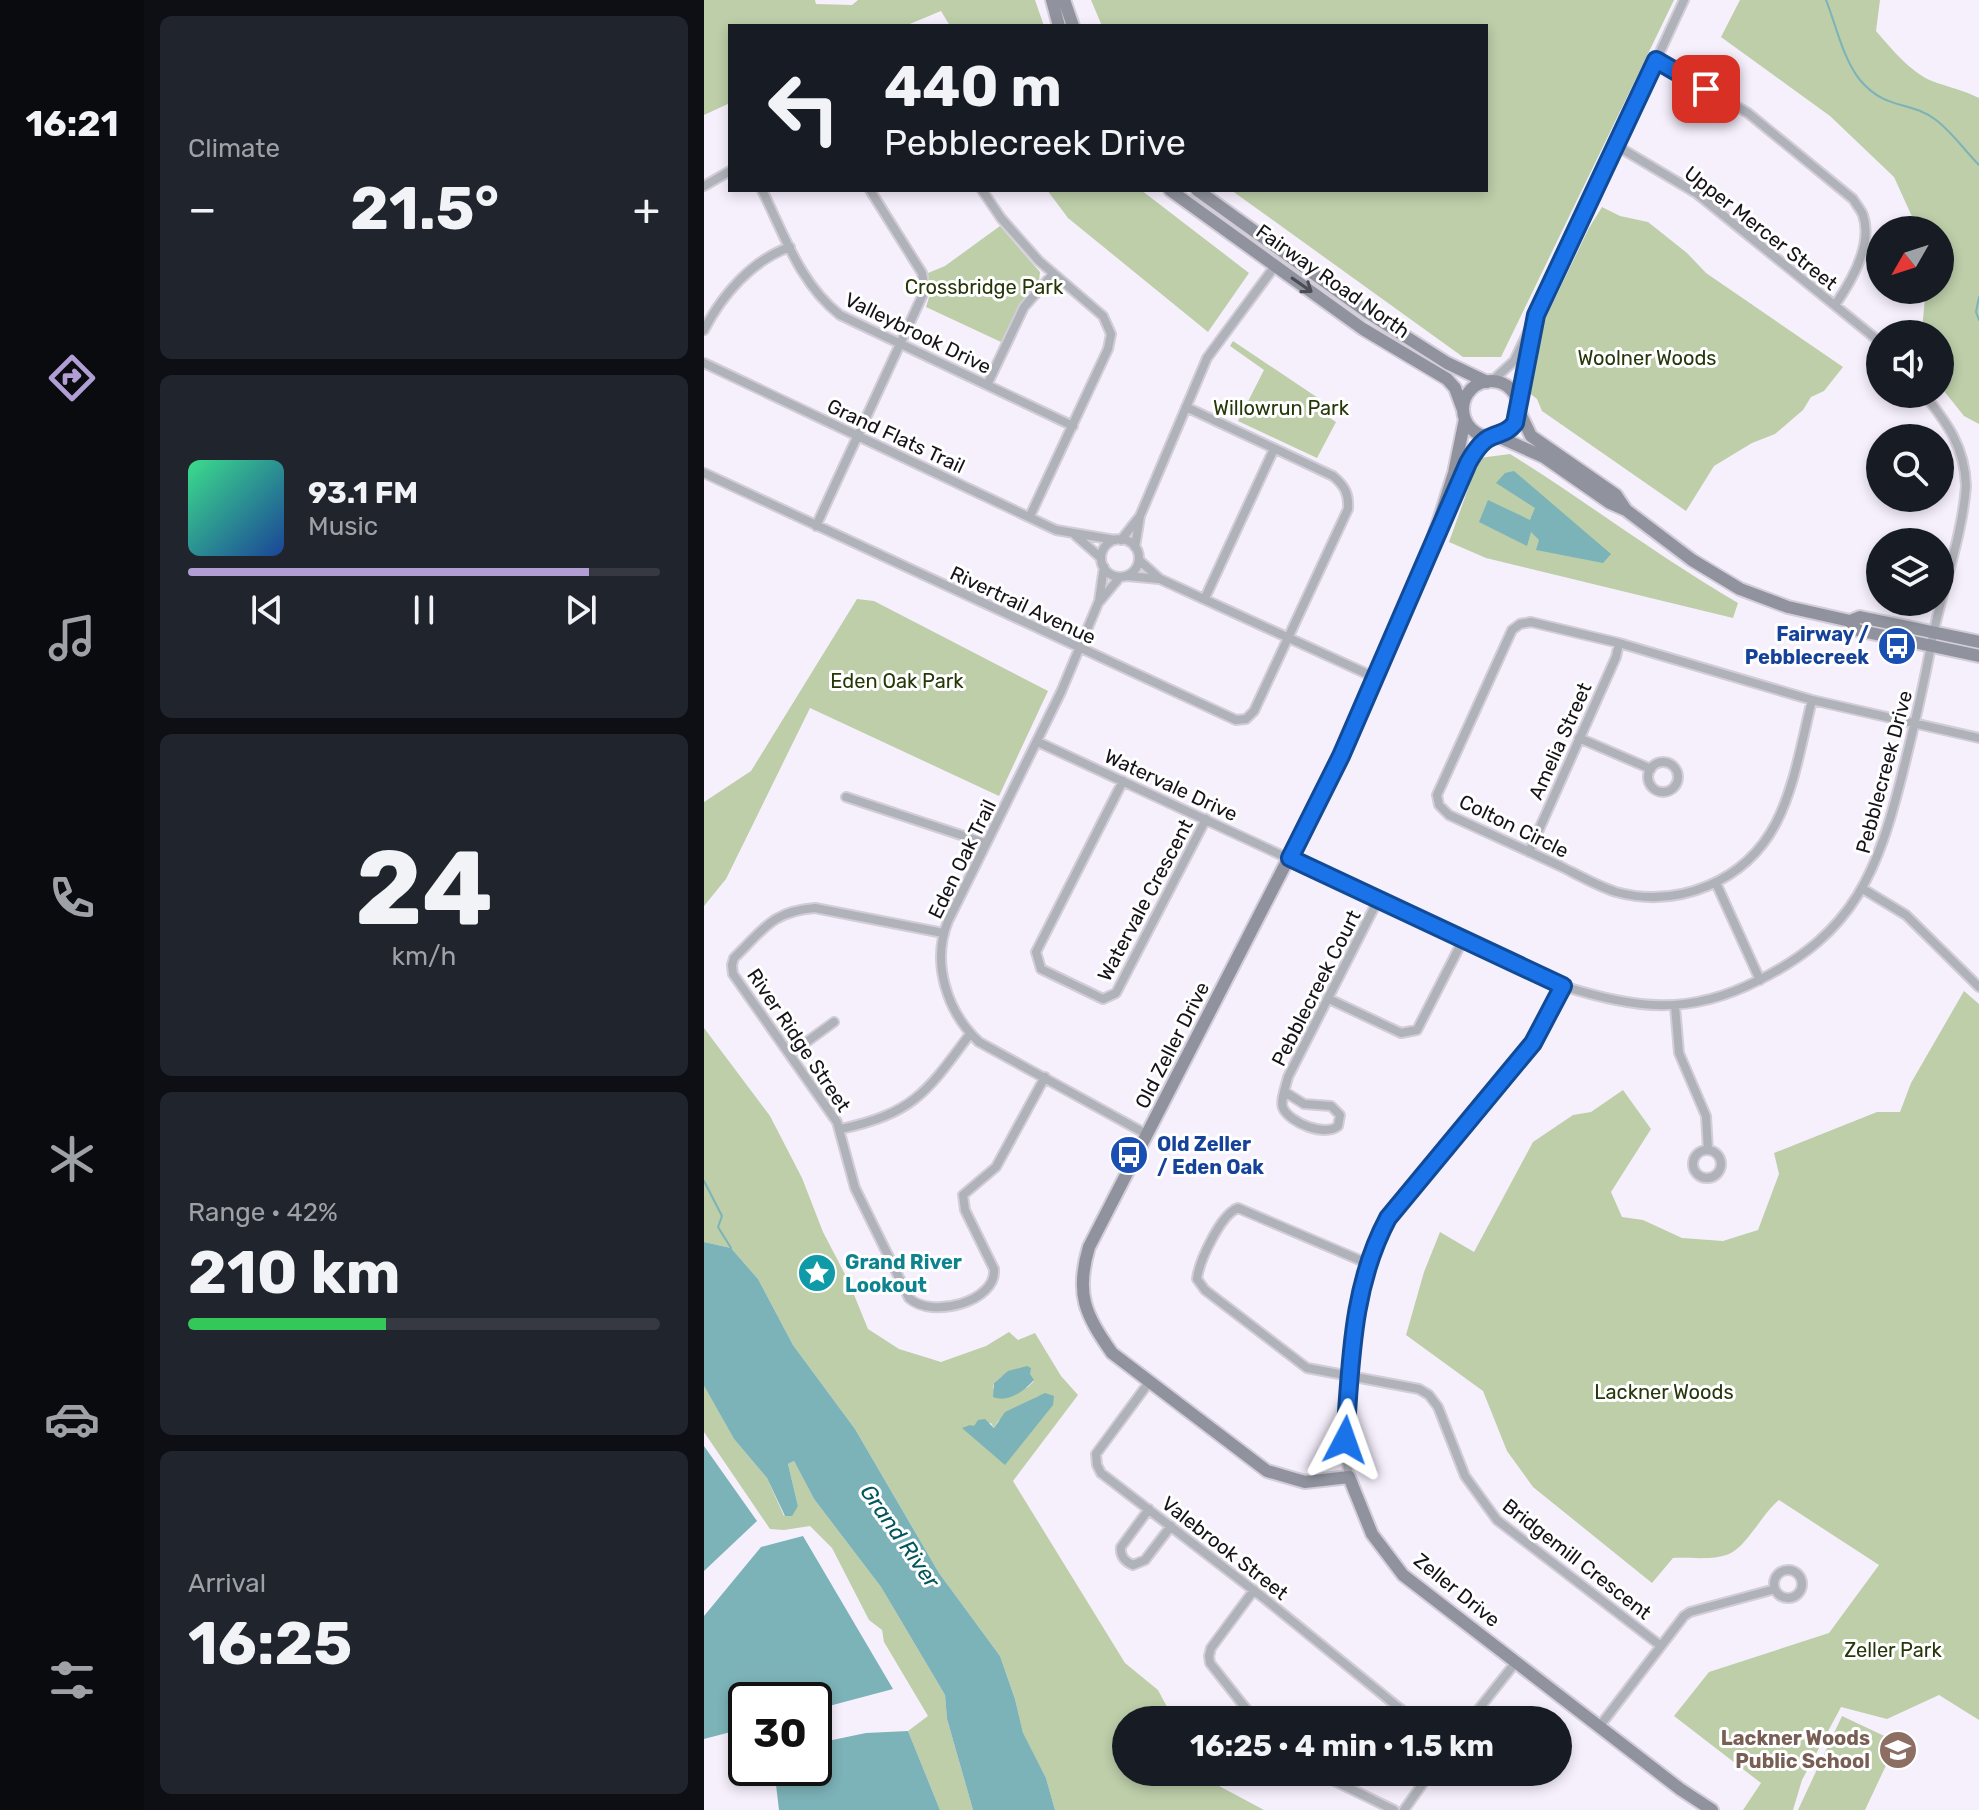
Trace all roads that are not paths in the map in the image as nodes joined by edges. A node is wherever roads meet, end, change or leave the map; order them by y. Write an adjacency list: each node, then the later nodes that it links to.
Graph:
1 (1052, 0): 4 (street)
2 (1064, 0): 5 (street)
3 (1684, 0): 6 (street)
4 (1058, 24)
5 (1072, 24)
6 (1656, 60): 7 (street); 18 (street)
7 (1617, 146): 18 (street, Upper Mercer Street); 19 (street)
8 (728, 172): 9 (street)
9 (704, 186)
10 (763, 192): 15 (street, Valleybrook Drive)
11 (871, 192): 22 (street)
12 (983, 192): 17 (street)
13 (1173, 192): 16 (street, Fairway Road North)
14 (1200, 192): 24 (street, Fairway Road North)
15 (790, 247): 20 (street); 22 (street, Valleybrook Drive)
16 (1275, 266): 27 (street); 29 (street, Fairway Road North, one-way to 29)
17 (1053, 274): 25 (street); 30 (street)
18 (1835, 305): 21 (street, Upper Mercer Street)
19 (1536, 315): 24 (street); 26 (street)
20 (704, 330)
21 (1866, 330)
22 (901, 345): 25 (street, Valleybrook Drive); 31 (street)
23 (704, 363): 31 (street, Grand Flats Trail)
24 (1490, 382): 26 (street); 29 (street)
25 (987, 385): 30 (street, Valleybrook Drive)
26 (1518, 406): 32 (street); 35 (street)
27 (1186, 407): 33 (street); 37 (street)
28 (1934, 408): 50 (street)
29 (1464, 414): 32 (street); 41 (street, Old Zeller Drive)
30 (1073, 426): 36 (street)
31 (859, 436): 36 (street, Grand Flats Trail); 38 (street)
32 (1494, 436): 35 (street); 41 (street, Old Zeller Drive)
33 (1274, 449): 47 (street); 49 (street)
34 (704, 473): 38 (street, Rivertrail Avenue)
35 (1626, 510): 50 (street)
36 (1030, 516): 39 (street, Grand Flats Trail)
37 (1140, 516): 40 (street); 42 (street)
38 (816, 526): 53 (street, Rivertrail Avenue)
39 (1075, 535): 40 (street, Grand Flats Trail); 44 (street, Grand Flats Trail)
40 (1118, 540): 42 (street); 44 (street)
41 (1431, 546): 55 (street, Old Zeller Drive)
42 (1135, 547): 43 (street)
43 (1139, 560): 45 (street); 46 (street)
44 (1102, 563): 45 (street); 48 (street, Eden Oak Trail)
45 (1123, 576): 46 (street); 48 (street, Eden Oak Trail)
46 (1160, 579): 47 (street)
47 (1205, 598): 49 (street)
48 (1099, 601): 53 (street, Eden Oak Trail)
49 (1289, 637): 53 (street, Rivertrail Avenue); 55 (street)
50 (1933, 639): 51 (street); 54 (street); 57 (street, Pebblecreek Drive)
51 (1979, 642)
52 (1619, 643): 56 (street, Colton Circle); 58 (street, Amelia Street); 66 (street, Colton Circle)
53 (1080, 649): 60 (street, Eden Oak Trail)
54 (1979, 656)
55 (1374, 677): 67 (street, Old Zeller Drive)
56 (1812, 700): 57 (street, Colton Circle); 68 (street, Colton Circle)
57 (1915, 724): 59 (street, Colton Circle); 69 (street, Pebblecreek Drive)
58 (1579, 738): 61 (street); 66 (street, Amelia Street)
59 (1979, 738)
60 (1038, 742): 62 (street, Watervale Drive); 65 (street, Eden Oak Trail)
61 (1651, 769)
62 (1123, 781): 64 (street, Watervale Drive); 64 (street, Watervale Crescent)
63 (846, 797): 65 (street)
64 (1206, 819): 67 (street, Watervale Drive)
65 (985, 843): 71 (street, Eden Oak Trail)
66 (1529, 852): 68 (street, Colton Circle)
67 (1290, 858): 70 (street, Pebblecreek Drive); 84 (street, Old Zeller Drive)
68 (1716, 883): 73 (street)
69 (1863, 889): 73 (street, Pebblecreek Drive); 75 (street)
70 (1378, 900): 72 (street, Pebblecreek Drive); 76 (street, Pebblecreek Court)
71 (943, 933): 79 (street, Eden Oak Trail); 80 (street, River Ridge Street)
72 (1463, 940): 74 (street, Pebblecreek Drive); 76 (street)
73 (1760, 980): 77 (street, Pebblecreek Drive)
74 (1563, 986): 77 (street, Pebblecreek Drive); 86 (street, Zeller Drive)
75 (1979, 987)
76 (1329, 999): 82 (street, Pebblecreek Court)
77 (1675, 1006): 85 (street)
78 (834, 1022): 80 (street)
79 (970, 1034): 81 (street, Eden Oak Trail); 83 (street)
80 (790, 1054): 83 (street, River Ridge Street)
81 (1045, 1077): 83 (street); 84 (street, Eden Oak Trail)
82 (1285, 1092): 82 (street, Pebblecreek Court)
83 (841, 1129)
84 (1148, 1135): 88 (street, Old Zeller Drive)
85 (1708, 1150)
86 (1369, 1264): 87 (street, Zeller Drive); 87 (street)
87 (1350, 1376): 89 (street, Zeller Drive); 94 (street, Bridgemill Crescent)
88 (1150, 1381): 89 (street, Old Zeller Drive); 90 (street, Valebrook Street)
89 (1349, 1477): 95 (street, Zeller Drive)
90 (1149, 1509): 91 (street, Valebrook Street); 91 (street)
91 (1171, 1526): 93 (street, Valebrook Street)
92 (1775, 1589): 94 (street)
93 (1254, 1590): 96 (street); 97 (street, Valebrook Street)
94 (1661, 1646): 99 (street)
95 (1516, 1662): 98 (street); 99 (street, Zeller Drive)
96 (1244, 1706)
97 (1397, 1706)
98 (1481, 1706)
99 (1599, 1727): 102 (street, Zeller Drive)
100 (1345, 1786): 103 (street)
101 (1421, 1786): 104 (street)
102 (1703, 1808)
103 (1394, 1810)
104 (1404, 1810)

